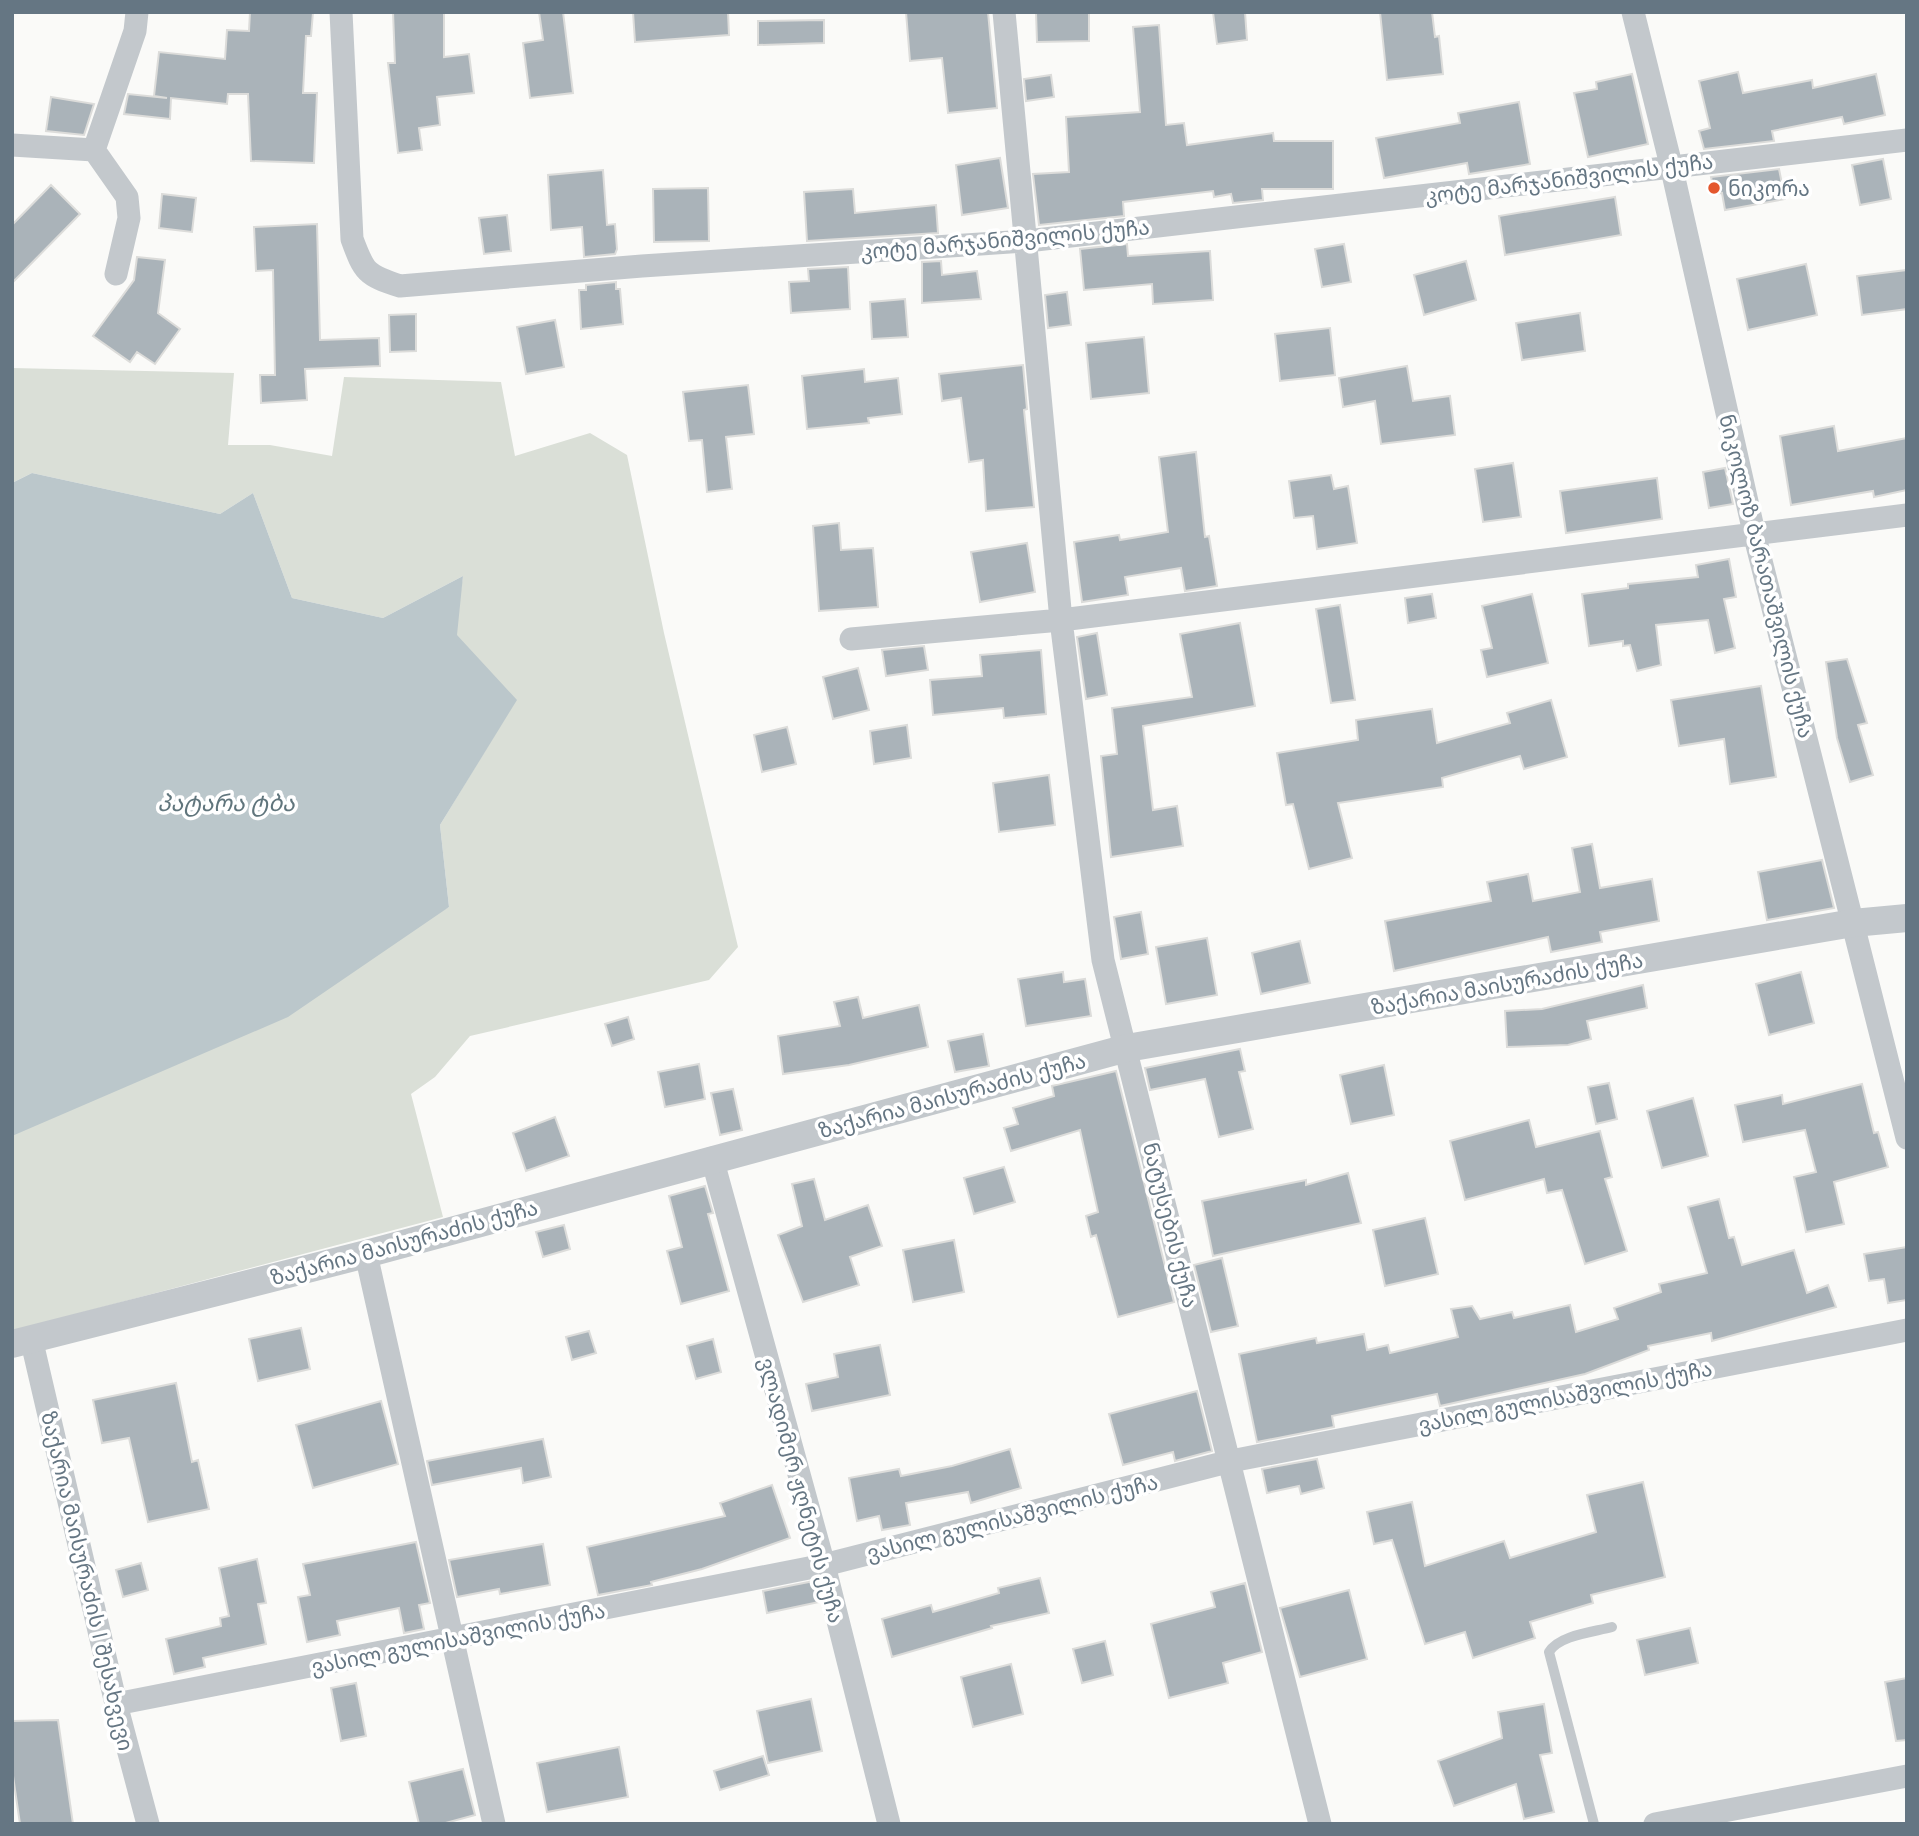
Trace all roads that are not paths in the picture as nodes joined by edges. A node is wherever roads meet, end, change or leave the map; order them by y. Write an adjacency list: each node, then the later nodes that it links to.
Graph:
1 (137, 12): 7 (street)
2 (341, 12): 9 (street, კოტე მარჯანიშვილის ქუჩა)
3 (1004, 12): 9 (street, ნატუსების ქუჩა)
4 (1633, 12): 8 (street, ნიკოლოზ ბარათაშვილის ქუჩა)
5 (1907, 140): 8 (street, კოტე მარჯანიშვილის ქუჩა)
6 (12, 145): 7 (street)
7 (94, 150): 10 (street)
8 (1671, 165): 9 (street, კოტე მარჯანიშვილის ქუჩა); 12 (street, ნიკოლოზ ბარათაშვილის ქუჩა)
9 (1027, 242): 13 (street, ნატუსების ქუჩა)
10 (116, 274)
11 (1907, 515): 12 (street)
12 (1755, 537): 13 (street); 16 (street, ნიკოლოზ ბარათაშვილის ქუჩა)
13 (1061, 620): 14 (street); 17 (street, ნატუსების ქუჩა)
14 (850, 639)
15 (1907, 918): 16 (street, ზაქარია მაისურაძის ქუჩა)
16 (1853, 923): 17 (street, ზაქარია მაისურაძის ქუჩა); 18 (street, ნიკოლოზ ბარათაშვილის ქუჩა)
17 (1127, 1048): 19 (street, ზაქარია მაისურაძის ქუჩა); 23 (street, ნატუსების ქუჩა)
18 (1907, 1138)
19 (712, 1158): 20 (street, ზაქარია მაისურაძის ქუჩა); 24 (street, ვლადიმერ ჟღნეტის ქუჩა)
20 (366, 1254): 22 (street, ზაქარია მაისურაძის ქუჩა); 26 (street)
21 (1907, 1330): 23 (street, ვასილ გულისაშვილის ქუჩა)
22 (22, 1341): 27 (street, ზაქარია მაისურაძის I შესახვევი)
23 (1231, 1461): 24 (street, ვასილ გულისაშვილის ქუჩა); 32 (street, ნატუსების ქუჩა)
24 (824, 1565): 26 (street, ვასილ გულისაშვილის ქუჩა); 31 (street, ვლადიმერ ჟღნეტის ქუჩა)
25 (1612, 1627): 33 (lane)
26 (454, 1639): 27 (street, ვასილ გულისაშვილის ქუჩა); 30 (street)
27 (116, 1704): 29 (street, ზაქარია მაისურაძის I შესახვევი)
28 (1907, 1776): 34 (street)
29 (148, 1824)
30 (494, 1824)
31 (889, 1824)
32 (1320, 1824)
33 (1594, 1824)
34 (1655, 1824)

